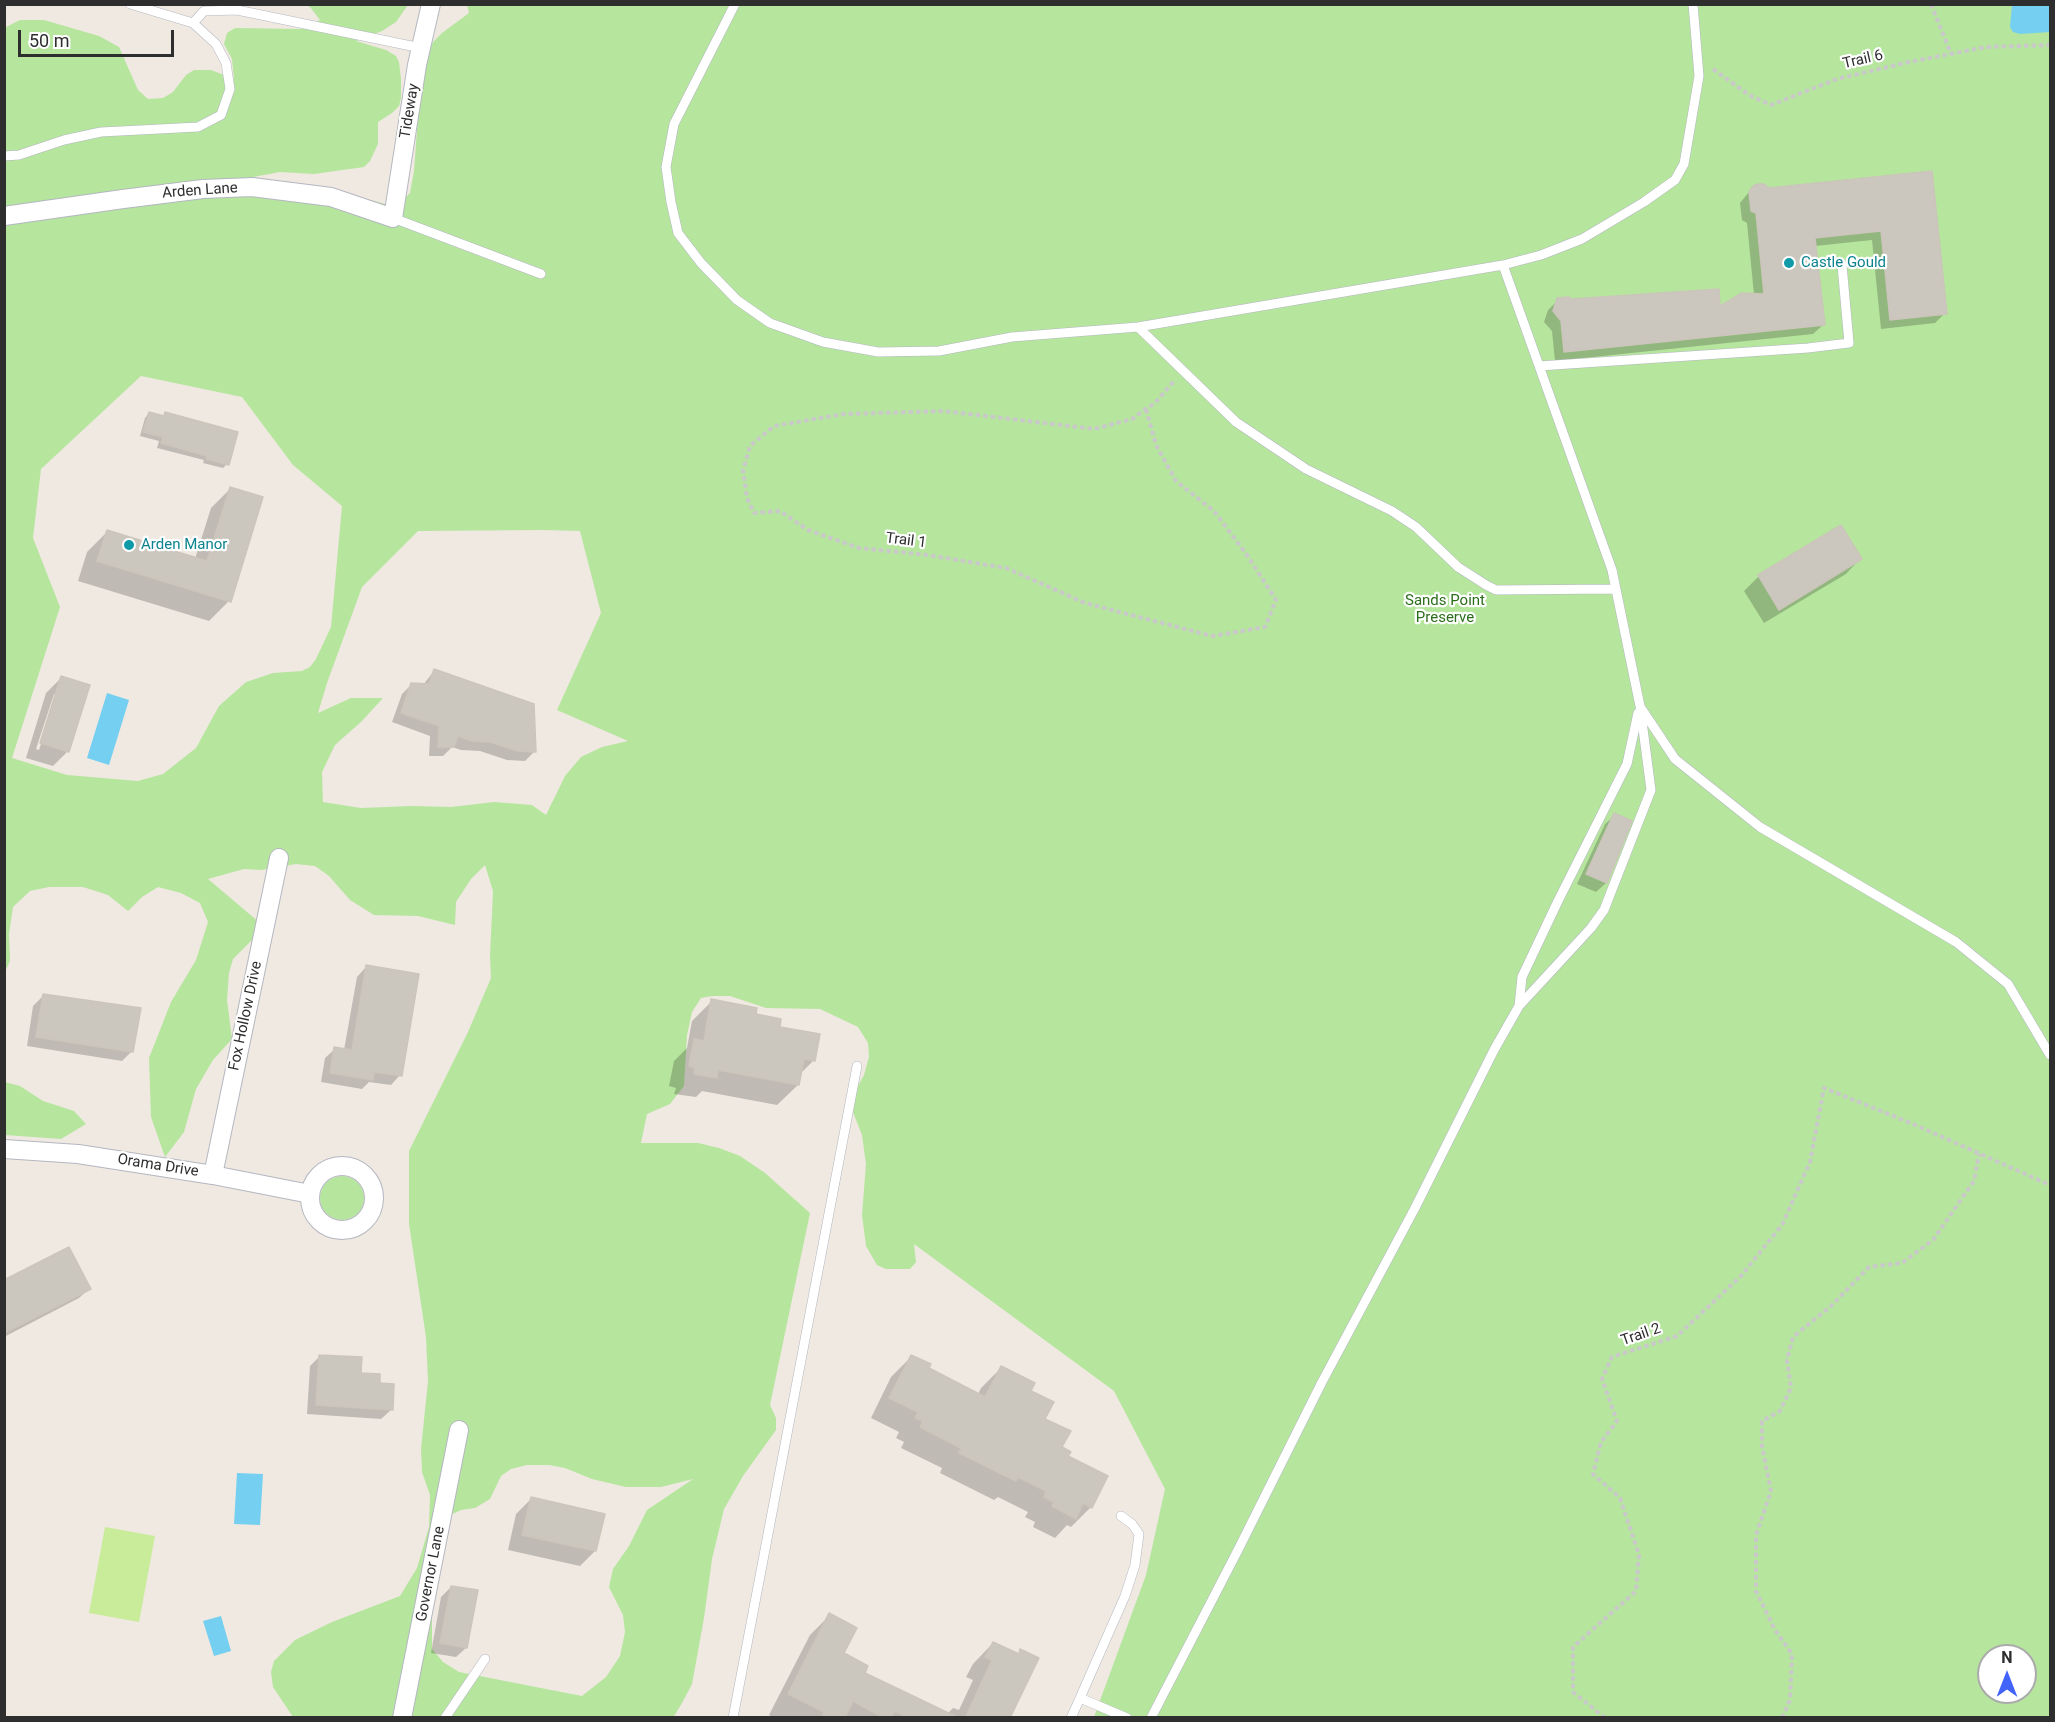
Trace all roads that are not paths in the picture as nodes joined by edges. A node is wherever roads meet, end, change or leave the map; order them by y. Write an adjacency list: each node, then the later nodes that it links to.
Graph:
1 (130, 4): 5 (lane)
2 (431, 4): 6 (street, Tideway)
3 (735, 4): 13 (lane)
4 (1693, 4): 10 (lane)
5 (193, 23): 6 (lane); 7 (lane)
6 (421, 48): 9 (street, Tideway)
7 (4, 156)
8 (4, 216): 9 (street, Arden Lane)
9 (393, 218): 12 (lane)
10 (1503, 265): 13 (lane); 14 (lane)
11 (1842, 265): 14 (lane)
12 (541, 274)
13 (1138, 327): 15 (lane)
14 (1539, 366): 15 (lane)
15 (1616, 589): 16 (lane)
16 (1640, 706): 18 (lane); 18 (lane); 19 (lane)
17 (279, 858): 22 (street, Fox Hollow Drive)
18 (1519, 1006): 28 (lane)
19 (2050, 1055)
20 (857, 1066): 31 (lane)
21 (4, 1149): 22 (street, Orama Drive)
22 (213, 1175): 23 (street, Orama Drive)
23 (310, 1194)
24 (459, 1430): 29 (street, Governor Lane)
25 (1121, 1516): 27 (lane)
26 (485, 1659): 30 (lane)
27 (1080, 1698): 32 (lane); 33 (lane)
28 (1151, 1717): 34 (lane)
29 (402, 1718)
30 (446, 1718)
31 (733, 1718)
32 (1071, 1718)
33 (1127, 1718)
34 (1141, 1718)

